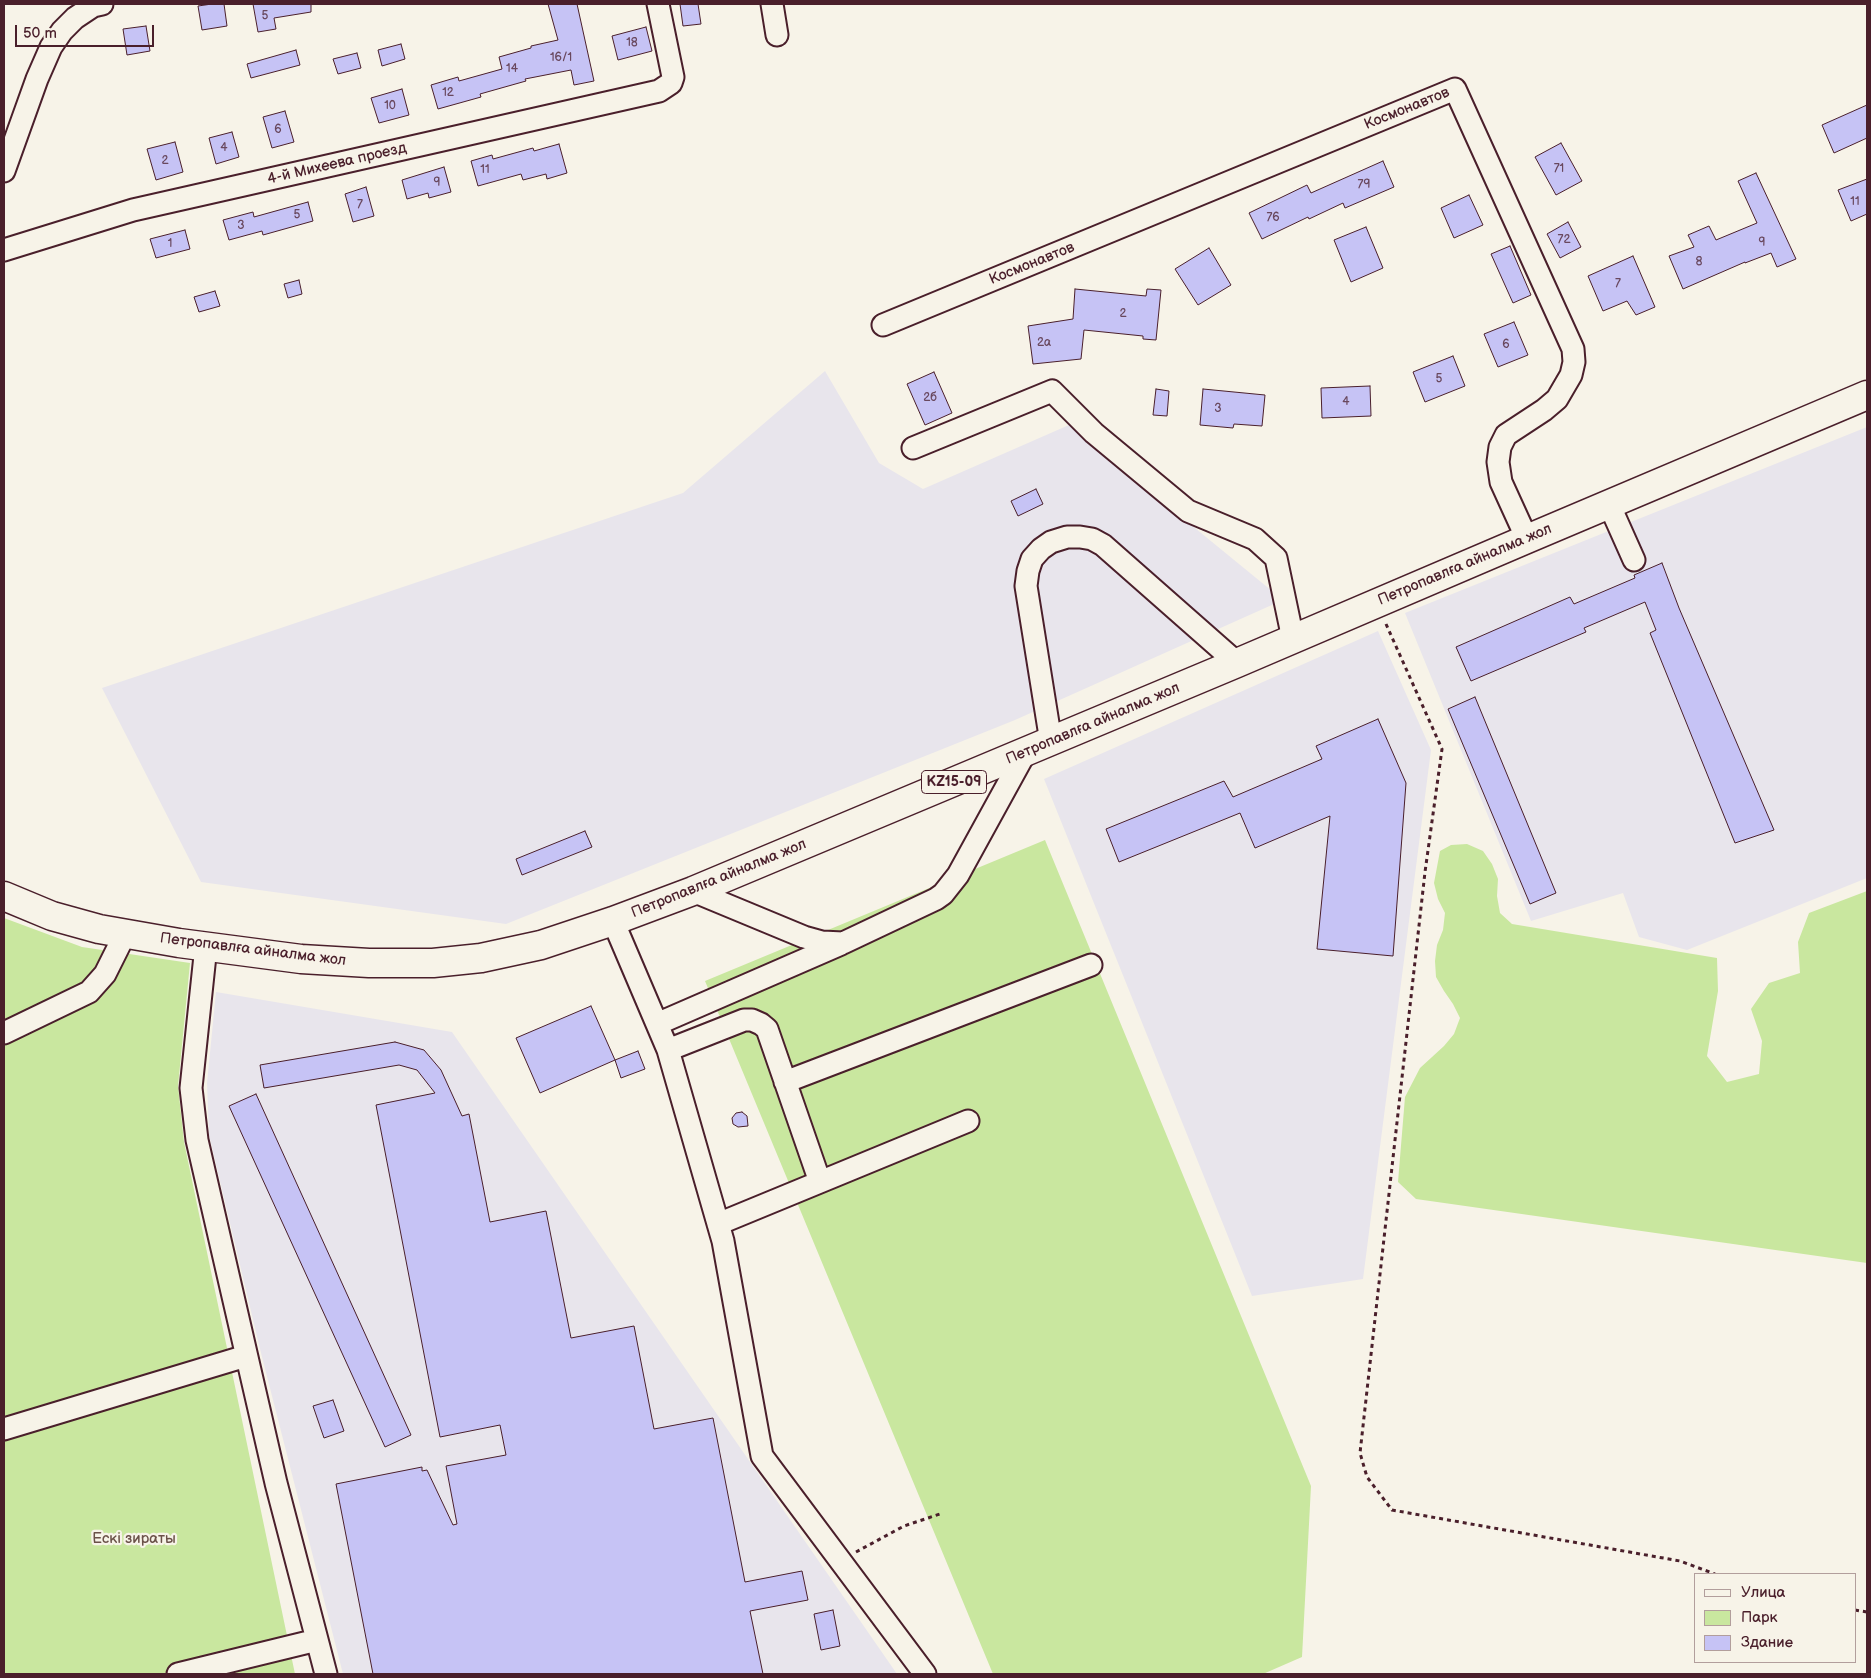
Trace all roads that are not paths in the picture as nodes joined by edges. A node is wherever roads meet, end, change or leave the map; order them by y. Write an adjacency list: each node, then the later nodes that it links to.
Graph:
1 (96, 4): 5 (street)
2 (658, 4): 6 (street, 4-й Михеева проезд)
3 (772, 4): 4 (street)
4 (778, 35)
5 (4, 171)
6 (4, 250)
7 (883, 325): 11 (street, Космонавтов)
8 (1867, 395): 10 (highway, Петропавлға айналма жол / KZ15-09)
9 (913, 448): 13 (street)
10 (1609, 504): 11 (highway, Петропавлға айналма жол / KZ15-09); 12 (street)
11 (1527, 539): 13 (highway, Петропавлға айналма жол / KZ15-09)
12 (1634, 560)
13 (1293, 639): 14 (highway, Петропавлға айналма жол / KZ15-09)
14 (1237, 663): 15 (highway, Петропавлға айналма жол / KZ15-09); 15 (street)
15 (1051, 742): 16 (highway, Петропавлға айналма жол / KZ15-09)
16 (1025, 752): 17 (highway, Петропавлға айналма жол / KZ15-09); 21 (street)
17 (693, 891): 19 (highway, Петропавлға айналма жол / KZ15-09); 21 (street)
18 (4, 896): 20 (highway, Петропавлға айналма жол / KZ15-09)
19 (613, 921): 22 (highway, Петропавлға айналма жол / KZ15-09); 24 (street)
20 (125, 934): 22 (highway, Петропавлға айналма жол / KZ15-09); 25 (street)
21 (843, 943): 24 (street)
22 (206, 946): 31 (street)
23 (1091, 965): 27 (street)
24 (657, 1024): 26 (street)
25 (4, 1033)
26 (668, 1050): 27 (street); 30 (street)
27 (785, 1082): 29 (street)
28 (968, 1121): 29 (street)
29 (820, 1182): 30 (street)
30 (718, 1224): 36 (street)
31 (246, 1356): 32 (street); 33 (street)
32 (4, 1429)
33 (317, 1640): 34 (street); 35 (street)
34 (178, 1674)
35 (326, 1674)
36 (925, 1674)

